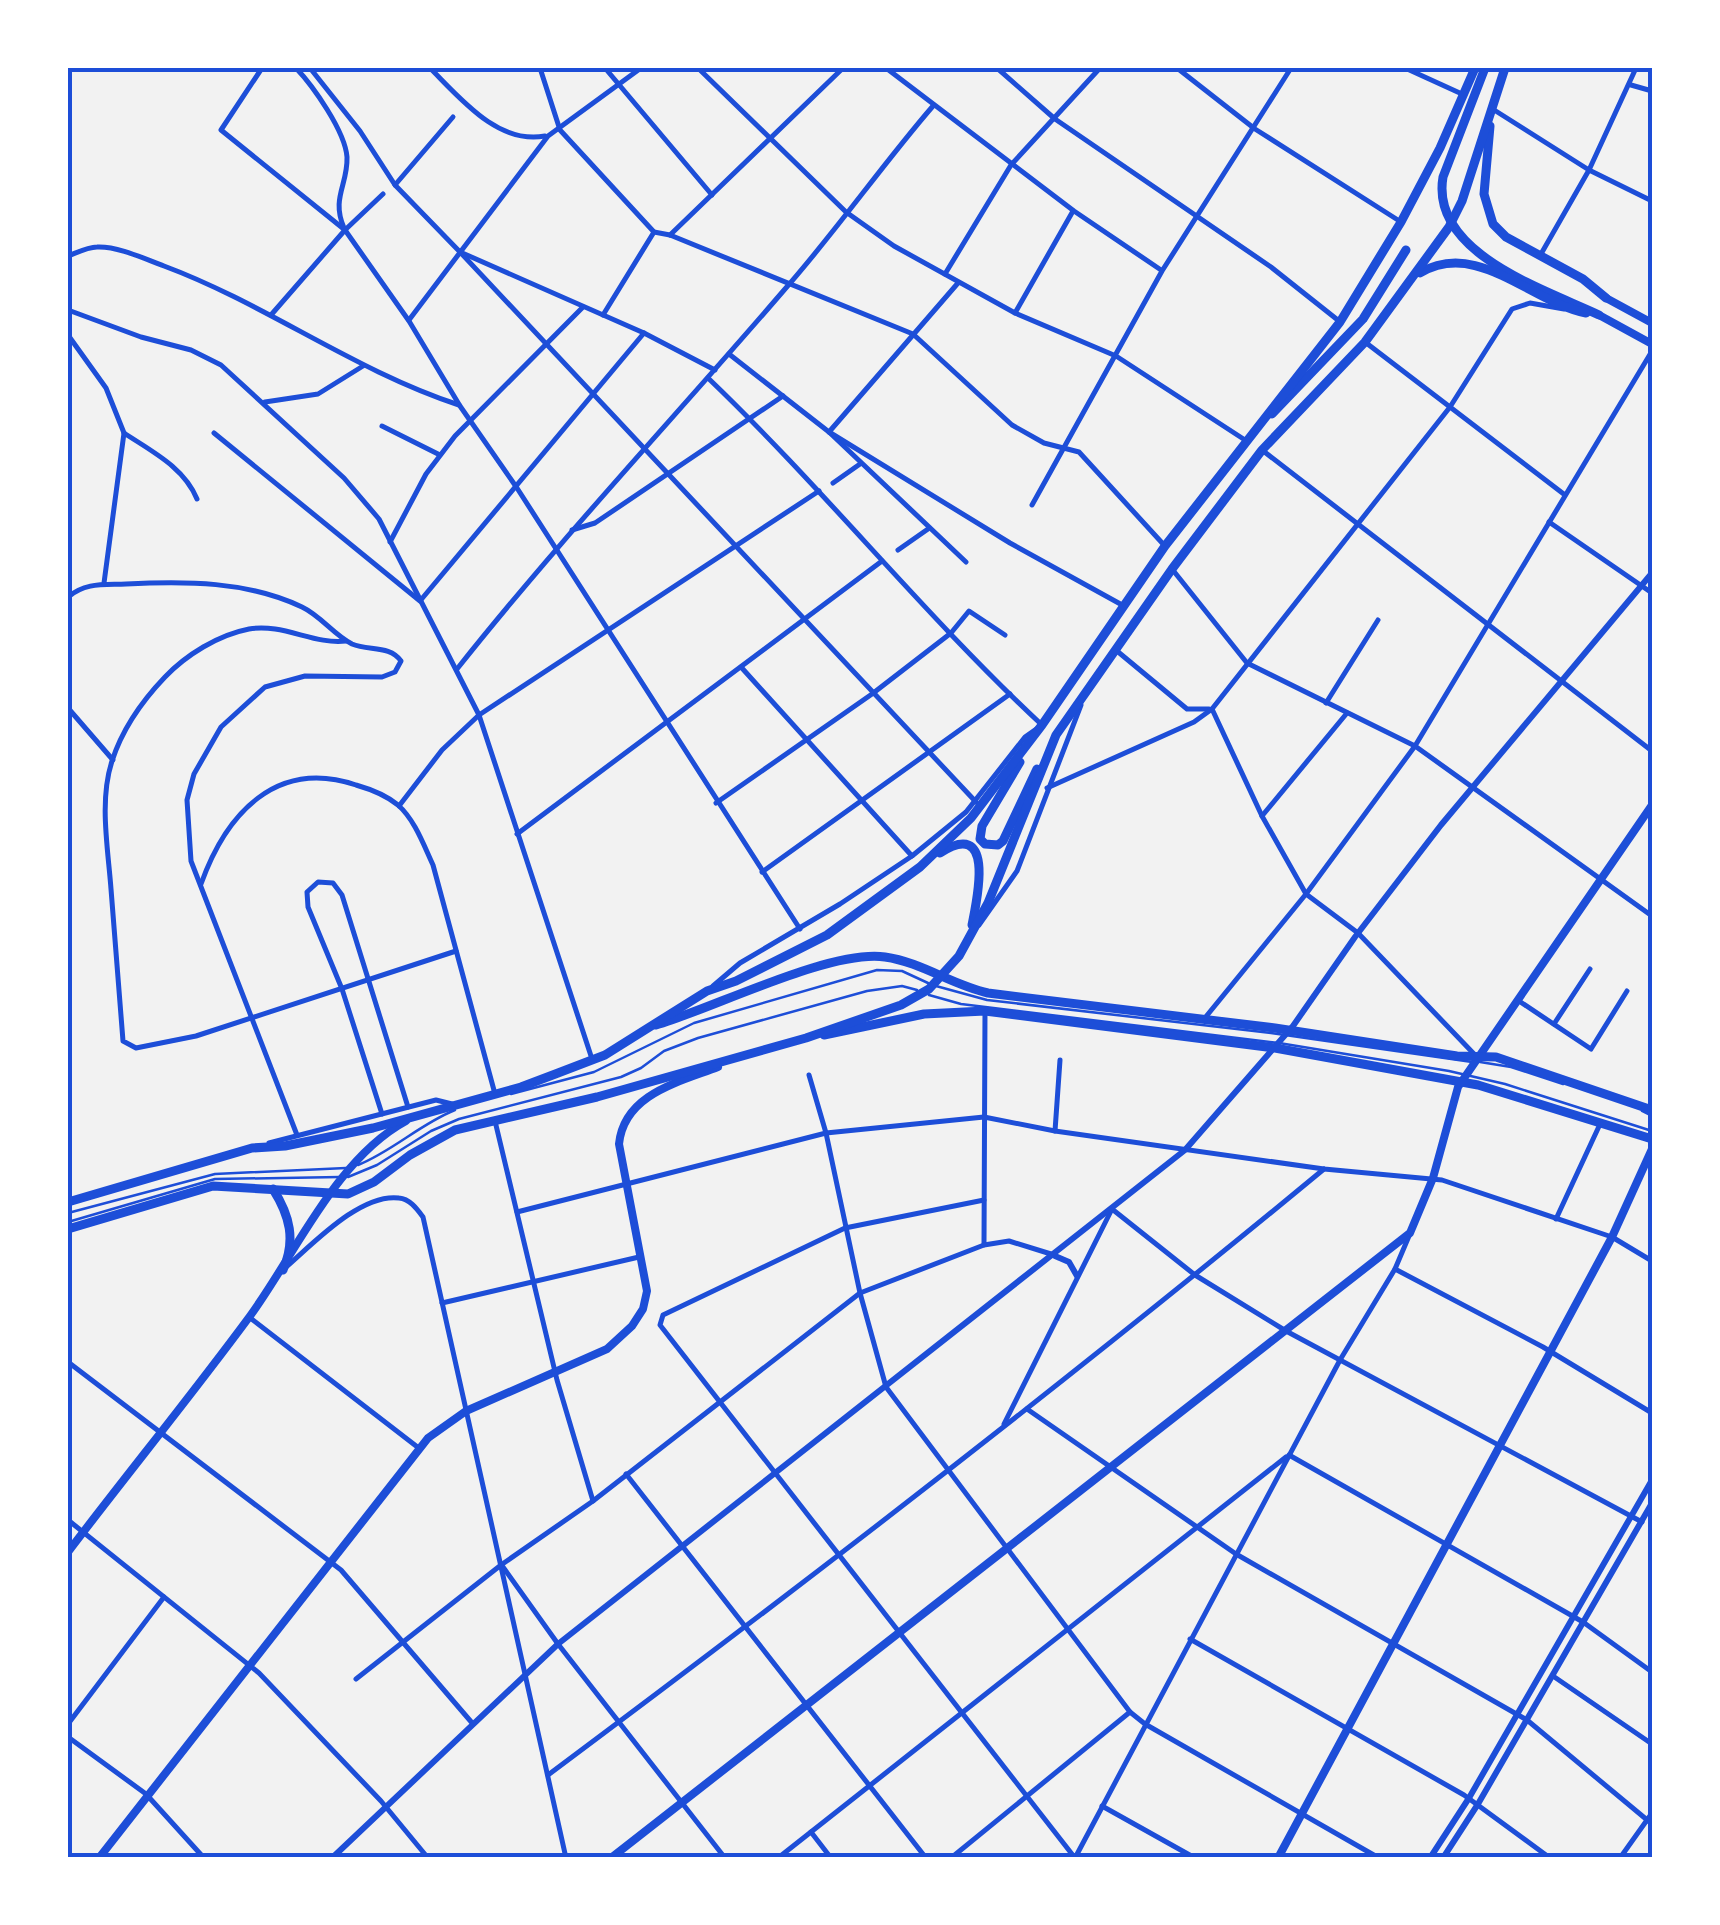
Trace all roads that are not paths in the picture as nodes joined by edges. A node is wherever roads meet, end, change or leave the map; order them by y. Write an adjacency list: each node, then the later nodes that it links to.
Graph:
1 (262, 68): 42 (street)
2 (296, 68): 42 (street)
3 (310, 68): 34 (street)
4 (430, 68): 30 (street)
5 (540, 68): 29 (street)
6 (605, 68): 21 (street)
7 (641, 68): 21 (street)
8 (701, 68): 31 (street)
9 (842, 68): 31 (street)
10 (886, 68): 24 (street)
11 (997, 68): 27 (street)
12 (1100, 68): 27 (street)
13 (1177, 68): 28 (street)
14 (1291, 68): 28 (street)
15 (1404, 68): 23 (street)
16 (1474, 68): 23 (main road)
17 (1485, 68): 60 (main road)
18 (1505, 68): 25 (main road)
19 (1636, 68): 20 (street)
20 (1630, 84): 22 (street); 33 (street)
21 (619, 86): 29 (street); 36 (street)
22 (1652, 91)
23 (1462, 94): 41 (main road)
24 (933, 106): 32 (street); 39 (street)
25 (1491, 108): 33 (street); 48 (main road); 51 (main road)
26 (453, 117): 34 (street)
27 (1056, 119): 32 (street); 40 (street)
28 (1255, 129): 40 (street); 41 (street)
29 (560, 130): 30 (street); 43 (street)
30 (548, 136): 46 (street)
31 (769, 139): 36 (street); 39 (street)
32 (1011, 165): 38 (street); 50 (street)
33 (1589, 170): 37 (street); 48 (street)
34 (395, 185): 46 (street)
35 (383, 194): 42 (street)
36 (712, 195): 44 (street)
37 (1652, 201)
38 (1074, 211): 49 (street); 58 (street)
39 (846, 212): 50 (street); 53 (street)
40 (1196, 216): 49 (street); 63 (street)
41 (1400, 222): 63 (main road)
42 (346, 230): 61 (street); 62 (street)
43 (654, 232): 44 (street); 59 (street)
44 (670, 235): 53 (street)
45 (1406, 250): 83 (main road)
46 (460, 252): 55 (street); 62 (street); 69 (street)
47 (68, 256): 61 (street)
48 (1539, 257): 54 (main road)
49 (1162, 271): 72 (street)
50 (945, 274): 52 (street)
51 (1413, 278): 57 (main road); 68 (main road)
52 (959, 282): 58 (street); 66 (street)
53 (789, 285): 66 (street); 71 (street)
54 (1602, 296): 64 (main road)
55 (583, 307): 59 (street); 69 (street)
56 (68, 310): 78 (street)
57 (1574, 310): 60 (main road); 80 (street)
58 (1015, 313): 72 (street)
59 (603, 314): 65 (street)
60 (1596, 314): 70 (main road)
61 (271, 315): 73 (street)
62 (409, 320): 79 (street)
63 (1340, 322): 83 (main road)
64 (1652, 323)
65 (644, 333): 74 (street); 76 (street)
66 (913, 334): 86 (street); 89 (street)
67 (68, 335): 85 (street)
68 (1365, 342): 80 (street); 91 (main road)
69 (547, 345): 76 (street); 81 (street)
70 (1652, 347): 98 (street)
71 (729, 354): 74 (street); 77 (street)
72 (1116, 356): 88 (street); 89 (street)
73 (364, 366): 78 (street); 79 (street)
74 (715, 370): 75 (street)
75 (708, 378): 82 (street); 90 (street)
76 (594, 394): 90 (street); 96 (street)
77 (783, 396): 82 (street); 86 (street)
78 (265, 402): 105 (street)
79 (460, 406): 81 (street)
80 (1450, 407): 98 (street); 102 (street)
81 (472, 420): 92 (street); 96 (street)
82 (752, 420): 94 (street); 97 (street)
83 (1260, 424): 88 (main road)
84 (382, 426): 92 (street)
85 (124, 432): 99 (street); 114 (street)
86 (829, 432): 93 (street); 119 (street)
87 (214, 433): 118 (street)
88 (1246, 440): 107 (main road)
89 (1064, 446): 100 (street); 107 (street)
90 (644, 448): 94 (street); 104 (street)
91 (1262, 450): 102 (street); 112 (main road)
92 (440, 456): 105 (street)
93 (860, 464): 95 (street); 103 (street)
94 (671, 475): 104 (street); 106 (street)
95 (834, 483)
96 (517, 488): 108 (street); 118 (street)
97 (819, 491): 106 (street); 110 (street)
98 (1565, 495): 101 (street)
99 (197, 499)
100 (1032, 505)
101 (1548, 522): 115 (street); 122 (street)
102 (1356, 524): 122 (street); 128 (street)
103 (928, 528): 109 (street); 111 (street)
104 (572, 530): 108 (street)
105 (390, 542): 118 (street)
106 (737, 545): 120 (street); 123 (street)
107 (1165, 546): 119 (main road)
108 (554, 550): 123 (street); 130 (street)
109 (898, 550)
110 (882, 561): 120 (street); 124 (street)
111 (966, 562)
112 (1172, 569): 127 (main road); 128 (street)
113 (1652, 573): 115 (street)
114 (104, 583): 117 (street); 126 (street)
115 (1643, 586): 116 (street); 131 (street)
116 (1652, 592)
117 (68, 597)
118 (420, 600): 130 (street)
119 (1124, 606): 141 (main road)
120 (804, 618): 129 (street); 133 (street)
121 (1378, 620): 135 (street)
122 (1486, 625): 131 (street); 144 (street)
123 (607, 629): 139 (street); 140 (street)
124 (950, 634): 125 (street); 133 (street); 134 (street)
125 (1005, 635)
126 (346, 641): 147 (street); 161 (street)
127 (1117, 650): 132 (main road); 137 (street)
128 (1248, 663): 135 (street); 137 (street)
129 (741, 667): 140 (street); 143 (street)
130 (457, 669): 139 (street)
131 (1562, 683): 145 (street); 148 (street)
132 (1086, 693): 142 (main road); 149 (street)
133 (872, 694): 143 (street); 146 (street)
134 (1010, 694): 141 (street); 146 (street)
135 (1326, 702): 138 (street)
136 (68, 708): 147 (street)
137 (1212, 709): 149 (street); 155 (street)
138 (1347, 713): 144 (street); 155 (street)
139 (478, 715): 153 (street); 156 (street)
140 (666, 721): 152 (street); 156 (street)
141 (1042, 725): 142 (main road); 151 (street); 158 (main road)
142 (1056, 735): 166 (main road)
143 (808, 738): 150 (street); 152 (street)
144 (1415, 746): 148 (street); 162 (street)
145 (1652, 751)
146 (930, 754): 150 (street); 151 (street)
147 (113, 760): 175 (street)
148 (1474, 785): 160 (street); 165 (street)
149 (1048, 788): 166 (street)
150 (863, 800): 157 (street); 159 (street)
151 (976, 802): 157 (street)
152 (716, 804): 159 (street)
153 (399, 806): 161 (street); 167 (street)
154 (1652, 806): 160 (main road)
155 (1262, 816): 162 (street)
156 (518, 834): 183 (street)
157 (912, 856): 164 (street)
158 (920, 867): 166 (main road); 171 (main road)
159 (762, 872): 164 (street)
160 (1604, 880): 163 (street); 173 (main road)
161 (201, 886): 175 (street)
162 (1306, 894): 165 (street); 176 (street)
163 (1652, 916)
164 (800, 929): 171 (street)
165 (1358, 933): 179 (street); 185 (street)
166 (969, 938): 180 (main road)
167 (456, 951): 169 (street); 188 (street)
168 (1590, 969): 177 (street)
169 (368, 980): 170 (street); 170 (street); 190 (street)
170 (342, 989): 175 (street); 192 (street)
171 (707, 991): 178 (main road)
172 (1628, 991): 177 (street)
173 (1519, 1001): 177 (street); 185 (main road)
174 (985, 1010): 180 (main road); 181 (main road); 193 (street)
175 (251, 1017): 200 (street)
176 (1204, 1019): 178 (main road); 179 (main road)
177 (1554, 1024)
178 (641, 1030): 183 (main road)
179 (1288, 1033): 181 (street); 185 (main road); 213 (lane)
180 (806, 1038): 182 (main road)
181 (1277, 1046): 187 (main road); 204 (street); 215 (lane)
182 (745, 1056): 194 (main road); 207 (main road)
183 (592, 1060): 188 (main road)
184 (1060, 1060): 197 (street)
185 (1477, 1060): 187 (main road); 191 (main road)
186 (809, 1075): 199 (street)
187 (1464, 1078): 196 (main road); 198 (lane); 206 (main road)
188 (494, 1094): 189 (main road)
189 (453, 1104): 190 (street); 195 (main road)
190 (408, 1107): 192 (street)
191 (1652, 1113)
192 (382, 1114): 200 (street)
193 (984, 1117): 197 (street); 199 (street); 209 (street)
194 (494, 1120): 208 (main road); 212 (street)
195 (399, 1122): 202 (main road); 224 (main road)
196 (1601, 1122): 201 (main road); 214 (street)
197 (1054, 1131): 204 (street)
198 (1652, 1131)
199 (826, 1133): 207 (street); 216 (street)
200 (297, 1135): 202 (street)
201 (1652, 1139)
202 (252, 1148): 210 (main road)
203 (1652, 1149): 218 (main road)
204 (1185, 1150): 205 (street); 211 (street)
205 (1324, 1169): 206 (street); 225 (street)
206 (1433, 1178): 214 (street); 217 (main road)
207 (627, 1184): 212 (street); 221 (main road)
208 (273, 1189): 215 (main road); 224 (main road)
209 (984, 1200): 216 (street); 219 (street)
210 (68, 1202)
211 (1112, 1209): 220 (street); 225 (street); 226 (street)
212 (517, 1212): 227 (street)
213 (68, 1213)
214 (1556, 1219): 218 (street)
215 (68, 1226)
216 (845, 1228): 228 (street); 237 (street)
217 (1410, 1233): 223 (street); 231 (main road)
218 (1612, 1237): 222 (street); 232 (main road)
219 (984, 1245): 220 (street); 228 (street)
220 (1054, 1255): 226 (street); 236 (street)
221 (642, 1256): 227 (street); 235 (main road)
222 (1652, 1261)
223 (1394, 1269): 232 (street); 233 (street)
224 (283, 1270): 229 (street); 230 (main road)
225 (1195, 1275): 231 (street); 238 (street)
226 (1077, 1276): 241 (street)
227 (534, 1281): 229 (street); 235 (street)
228 (860, 1293): 236 (street); 237 (street)
229 (442, 1303): 239 (street)
230 (249, 1317): 242 (main road); 244 (street)
231 (1286, 1331): 233 (street); 246 (main road)
232 (1550, 1351): 240 (street); 243 (main road)
233 (1340, 1360): 243 (street); 245 (street)
234 (68, 1362): 242 (street)
235 (555, 1372): 239 (main road); 251 (street)
236 (886, 1388): 247 (street); 248 (street)
237 (719, 1401): 248 (street); 249 (street)
238 (1026, 1409): 241 (street); 246 (street)
239 (466, 1411): 244 (main road); 265 (street)
240 (1652, 1414)
241 (1002, 1428): 247 (street)
242 (161, 1432): 257 (main road); 264 (street)
243 (1499, 1445): 253 (street); 258 (main road)
244 (420, 1449): 264 (main road)
245 (1289, 1455): 256 (street); 258 (street); 263 (street)
246 (1110, 1466): 256 (street); 260 (main road)
247 (949, 1468): 260 (street); 262 (street)
248 (777, 1471): 259 (street); 262 (street)
249 (626, 1474): 251 (street); 259 (street)
250 (1652, 1480): 253 (street)
251 (593, 1501): 265 (street)
252 (1652, 1503): 255 (street)
253 (1631, 1516): 255 (street); 267 (street)
254 (68, 1520): 257 (street)
255 (1642, 1522): 268 (street)
256 (1198, 1528): 263 (street); 271 (street)
257 (83, 1532): 261 (main road); 266 (street)
258 (1446, 1544): 267 (street); 275 (main road)
259 (683, 1547): 269 (street); 274 (street)
260 (1008, 1547): 270 (main road); 271 (street)
261 (68, 1552)
262 (839, 1553): 269 (street); 270 (street)
263 (1236, 1554): 272 (street); 275 (street)
264 (331, 1562): 273 (street); 276 (main road)
265 (501, 1565): 273 (street); 274 (street); 278 (street)
266 (164, 1597): 276 (street); 287 (street)
267 (1572, 1616): 268 (street); 284 (street)
268 (1583, 1622): 277 (street); 279 (street)
269 (747, 1628): 281 (street); 286 (street)
270 (898, 1630): 281 (main road); 283 (street)
271 (1068, 1630): 282 (street); 283 (street)
272 (1190, 1639): 289 (street); 290 (street)
273 (403, 1641): 280 (street); 288 (street)
274 (558, 1644): 278 (street); 286 (street)
275 (1392, 1644): 284 (street); 290 (main road)
276 (251, 1666): 295 (main road); 300 (street)
277 (1652, 1672)
278 (523, 1674): 288 (street); 293 (street)
279 (1553, 1676): 285 (street); 292 (street)
280 (356, 1679)
281 (806, 1704): 294 (street); 298 (main road)
282 (1130, 1712): 289 (street); 296 (street)
283 (963, 1714): 294 (street); 296 (street)
284 (1518, 1714): 285 (street); 297 (street)
285 (1527, 1720): 299 (street); 304 (street)
286 (620, 1721): 293 (street); 298 (street)
287 (68, 1724)
288 (473, 1724): 300 (street)
289 (1144, 1724): 301 (street); 302 (street)
290 (1348, 1727): 297 (street); 302 (main road)
291 (68, 1736): 295 (street)
292 (1652, 1744)
293 (548, 1775): 311 (street)
294 (871, 1786): 305 (street); 316 (street)
295 (146, 1794): 307 (main road); 308 (street)
296 (1027, 1795): 317 (street); 318 (street)
297 (1469, 1798): 299 (street); 322 (street)
298 (682, 1802): 312 (main road); 313 (street)
299 (1478, 1804): 306 (street); 323 (street)
300 (386, 1806): 309 (street); 310 (street)
301 (1102, 1806): 318 (street); 319 (street)
302 (1302, 1812): 320 (main road); 321 (street)
303 (1652, 1812): 304 (street)
304 (1650, 1822): 326 (street)
305 (811, 1832): 314 (street); 315 (street)
306 (1540, 1850): 324 (street); 325 (street)
307 (99, 1858)
308 (204, 1858)
309 (332, 1858)
310 (428, 1858)
311 (566, 1858)
312 (611, 1858)
313 (725, 1858)
314 (778, 1858)
315 (831, 1858)
316 (926, 1858)
317 (951, 1858)
318 (1075, 1858)
319 (1195, 1858)
320 (1278, 1858)
321 (1379, 1858)
322 (1430, 1858)
323 (1443, 1858)
324 (1536, 1858)
325 (1550, 1858)
326 (1620, 1858)

